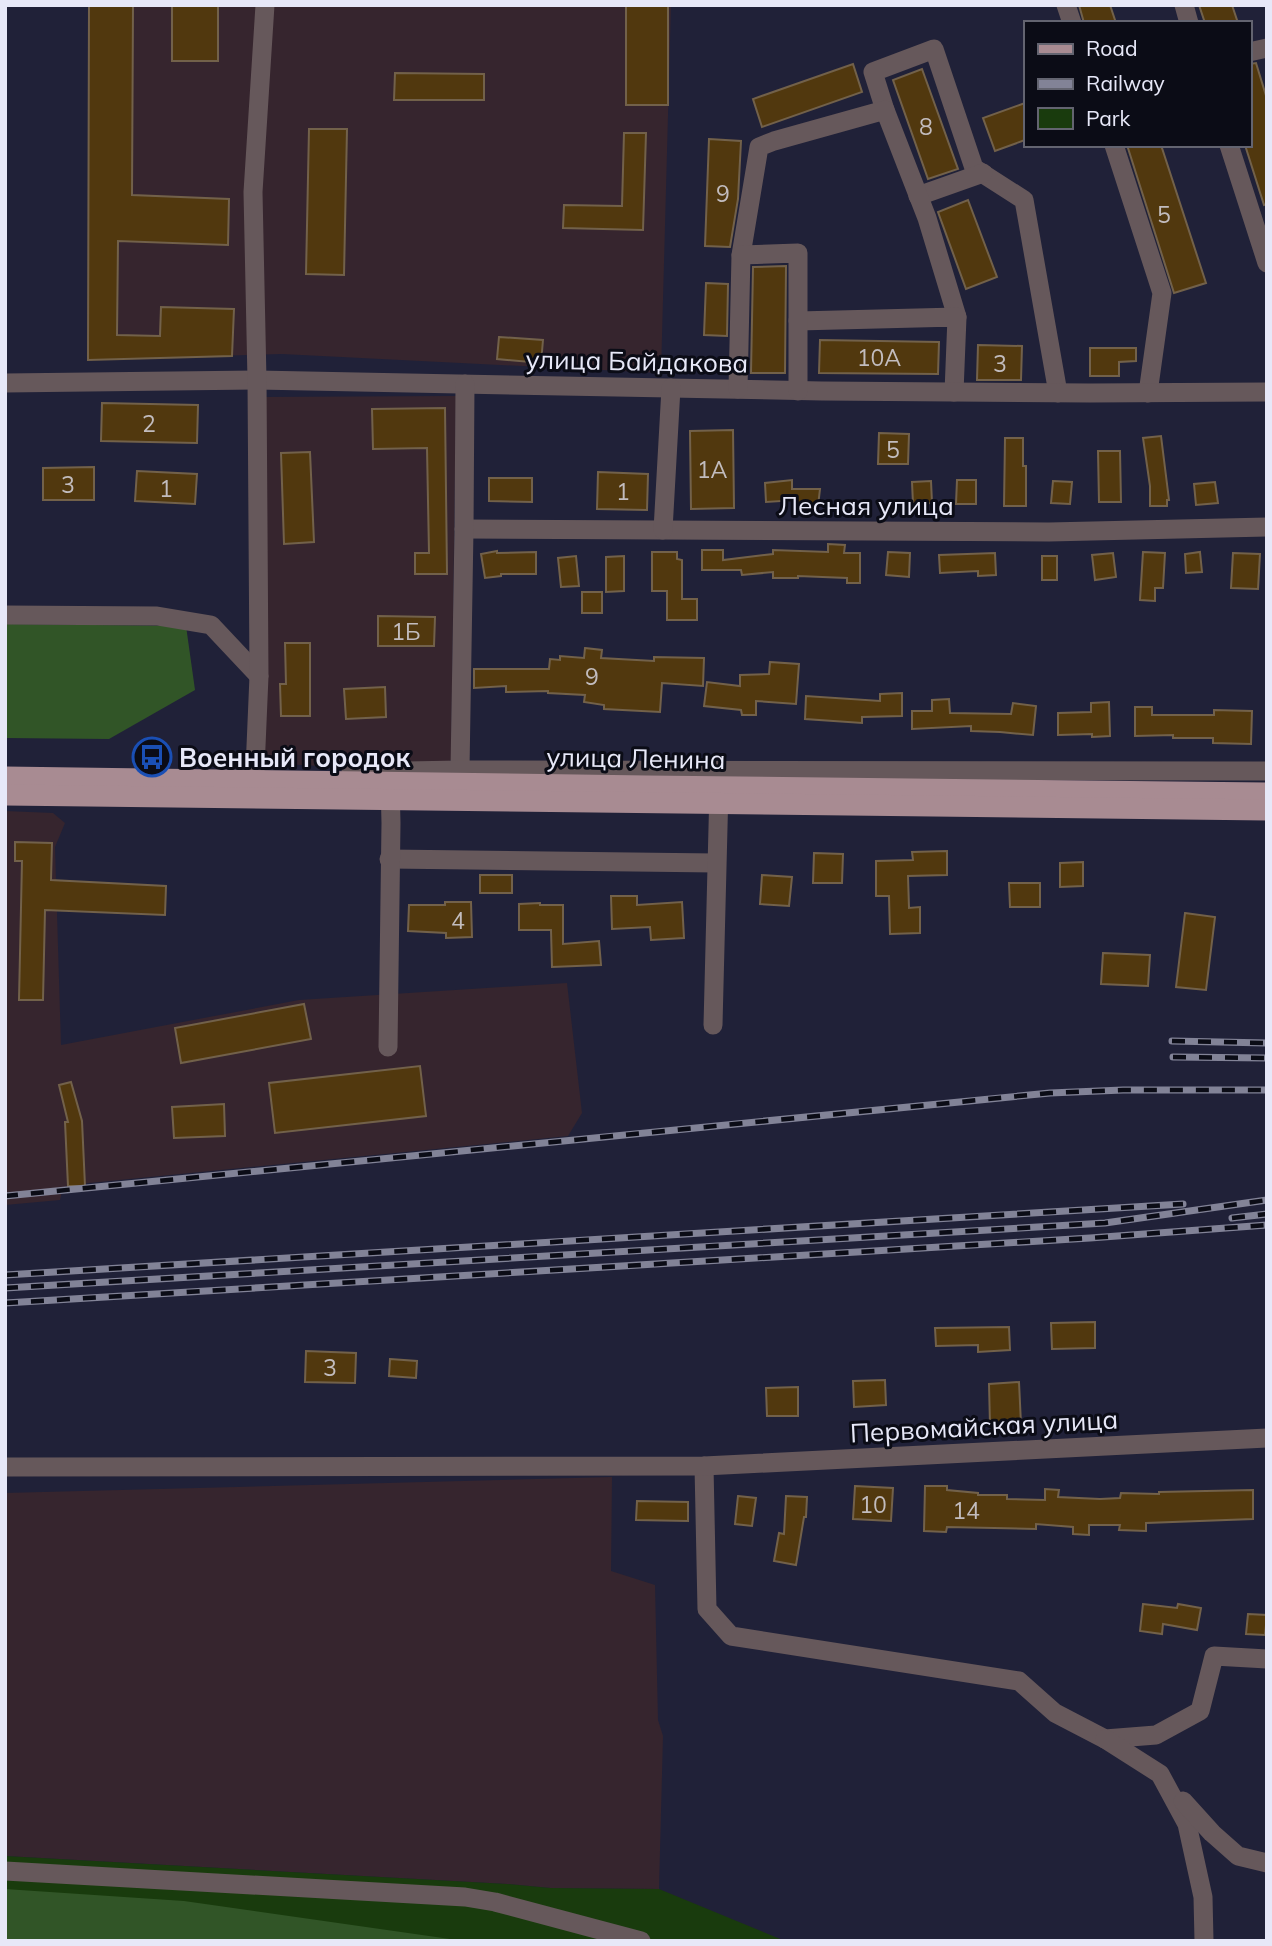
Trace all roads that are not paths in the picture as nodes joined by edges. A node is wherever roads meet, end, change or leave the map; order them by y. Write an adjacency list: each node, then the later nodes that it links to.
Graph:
1 (265, 5): 11 (street)
2 (886, 110): 5 (street); 6 (street); 7 (street)
3 (1115, 147): 20 (street)
4 (1230, 147): 8 (street)
5 (983, 173): 6 (street); 19 (street)
6 (918, 196): 9 (street)
7 (741, 255): 10 (street); 15 (street)
8 (1267, 263)
9 (957, 317): 10 (street); 18 (street)
10 (798, 321): 16 (street)
11 (257, 380): 12 (street, улица Байдакова); 13 (street, улица Байдакова); 25 (street)
12 (5, 383)
13 (465, 384): 14 (street, улица Байдакова); 22 (street)
14 (671, 388): 15 (street, улица Байдакова); 23 (street)
15 (738, 389): 16 (street, улица Байдакова)
16 (798, 391): 18 (street, улица Байдакова)
17 (1267, 391): 20 (street, улица Байдакова)
18 (954, 392): 19 (street, улица Байдакова)
19 (1058, 393): 20 (street, улица Байдакова)
20 (1148, 393)
21 (1267, 527): 23 (street, Лесная улица)
22 (464, 529): 23 (street, Лесная улица); 26 (street)
23 (663, 530)
24 (5, 615): 25 (street)
25 (259, 676): 30 (street)
26 (460, 770): 27 (street, улица Ленина); 28 (street, улица Ленина)
27 (1267, 771)
28 (320, 772)
29 (5, 777): 30 (main road, улица Ленина)
30 (255, 788): 31 (main road, улица Ленина); 33 (main road, улица Ленина)
31 (389, 791): 34 (main road, улица Ленина); 36 (street)
32 (1267, 793): 34 (main road, улица Ленина)
33 (5, 795)
34 (719, 795): 35 (main road, улица Ленина); 37 (street)
35 (1267, 810)
36 (389, 859): 37 (street); 39 (street)
37 (716, 863): 38 (street)
38 (713, 1025)
39 (388, 1046)
40 (1267, 1438): 41 (street, Первомайская улица)
41 (705, 1466): 42 (street, Первомайская улица); 44 (street)
42 (5, 1467)
43 (1267, 1659): 44 (street)
44 (1105, 1739): 45 (street)
45 (1160, 1774): 46 (street); 49 (street)
46 (1267, 1863)
47 (5, 1871): 48 (street)
48 (641, 1941)
49 (1204, 1941)

